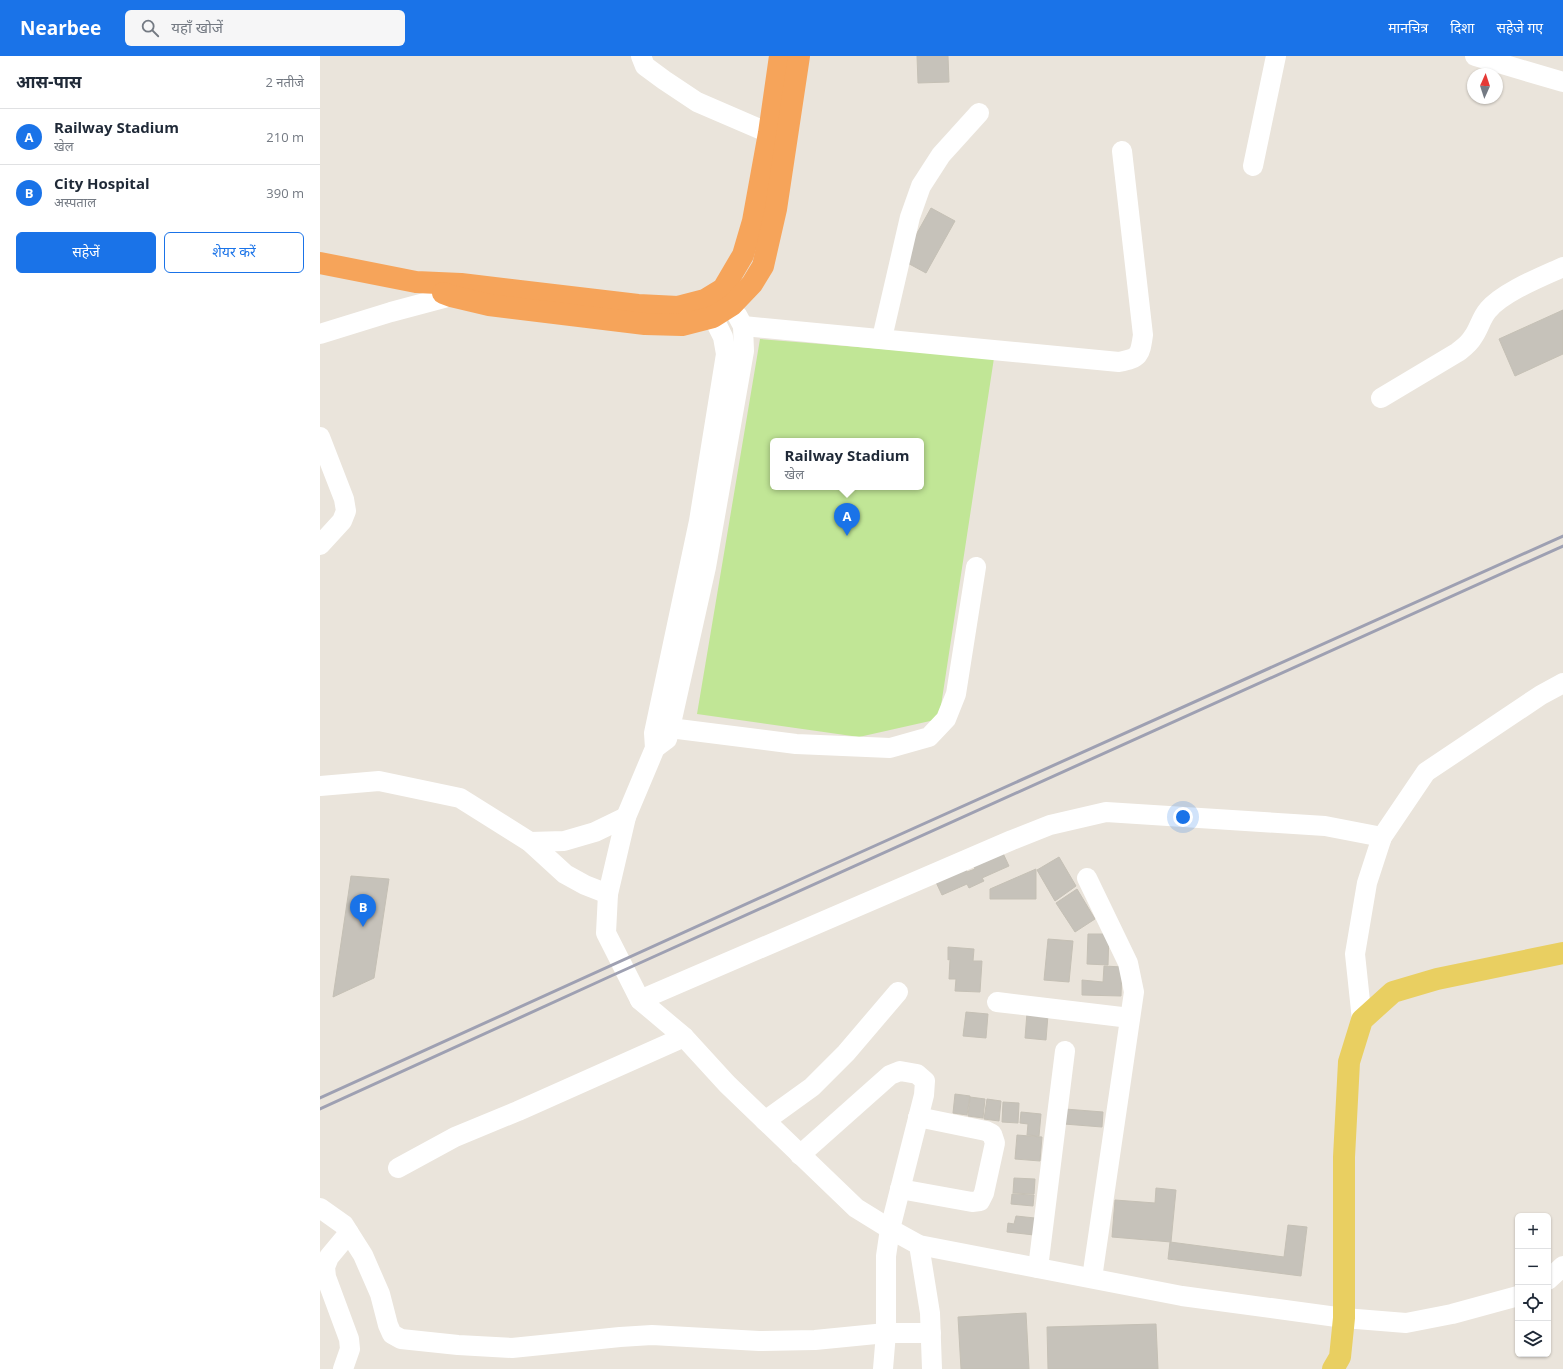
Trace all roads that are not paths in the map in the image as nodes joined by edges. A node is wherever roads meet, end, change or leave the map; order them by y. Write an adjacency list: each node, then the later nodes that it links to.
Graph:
1 (641, 56): 8 (street)
2 (780, 56): 8 (highway)
3 (799, 56): 14 (highway)
4 (1276, 56): 10 (street)
5 (1475, 56): 6 (street)
6 (1563, 82)
7 (979, 113): 18 (street)
8 (769, 133): 14 (highway)
9 (1122, 150): 18 (street)
10 (1253, 166)
11 (320, 263): 13 (highway)
12 (1563, 267): 19 (street)
13 (456, 290): 15 (highway); 17 (street)
14 (728, 297): 15 (highway); 16 (street)
15 (709, 309): 25 (street)
16 (743, 326): 18 (street); 24 (street)
17 (320, 334)
18 (882, 338)
19 (1381, 398)
20 (320, 437): 21 (street)
21 (320, 545)
22 (976, 567): 24 (street)
23 (1563, 683): 28 (street)
24 (670, 728): 25 (street)
25 (655, 748): 27 (street)
26 (320, 786): 29 (street)
27 (626, 817): 29 (street); 31 (street)
28 (1382, 837): 34 (street); 37 (street)
29 (530, 842): 31 (street)
30 (1087, 878): 36 (street)
31 (608, 894): 34 (street)
32 (1563, 953): 37 (main road)
33 (898, 992): 41 (street)
34 (640, 1000): 38 (street)
35 (997, 1002): 36 (street)
36 (1130, 1018): 52 (street)
37 (1362, 1020): 54 (main road)
38 (684, 1037): 41 (street); 43 (street)
39 (1065, 1051): 50 (street)
40 (918, 1117): 42 (street); 44 (street); 44 (street)
41 (765, 1121): 42 (street)
42 (800, 1155): 46 (street)
43 (398, 1168)
44 (900, 1189): 46 (street)
45 (320, 1208): 47 (street)
46 (890, 1229): 48 (street); 55 (street)
47 (349, 1233): 55 (street); 58 (street)
48 (919, 1245): 50 (street); 56 (street)
49 (1563, 1266): 51 (street)
50 (1038, 1268): 52 (street)
51 (1551, 1277)
52 (1092, 1278): 54 (street)
53 (1515, 1297): 54 (street)
54 (1344, 1318): 57 (main road)
55 (886, 1333): 56 (street); 59 (street)
56 (930, 1333): 60 (street)
57 (1340, 1365)
58 (343, 1369)
59 (883, 1369)
60 (932, 1369)

